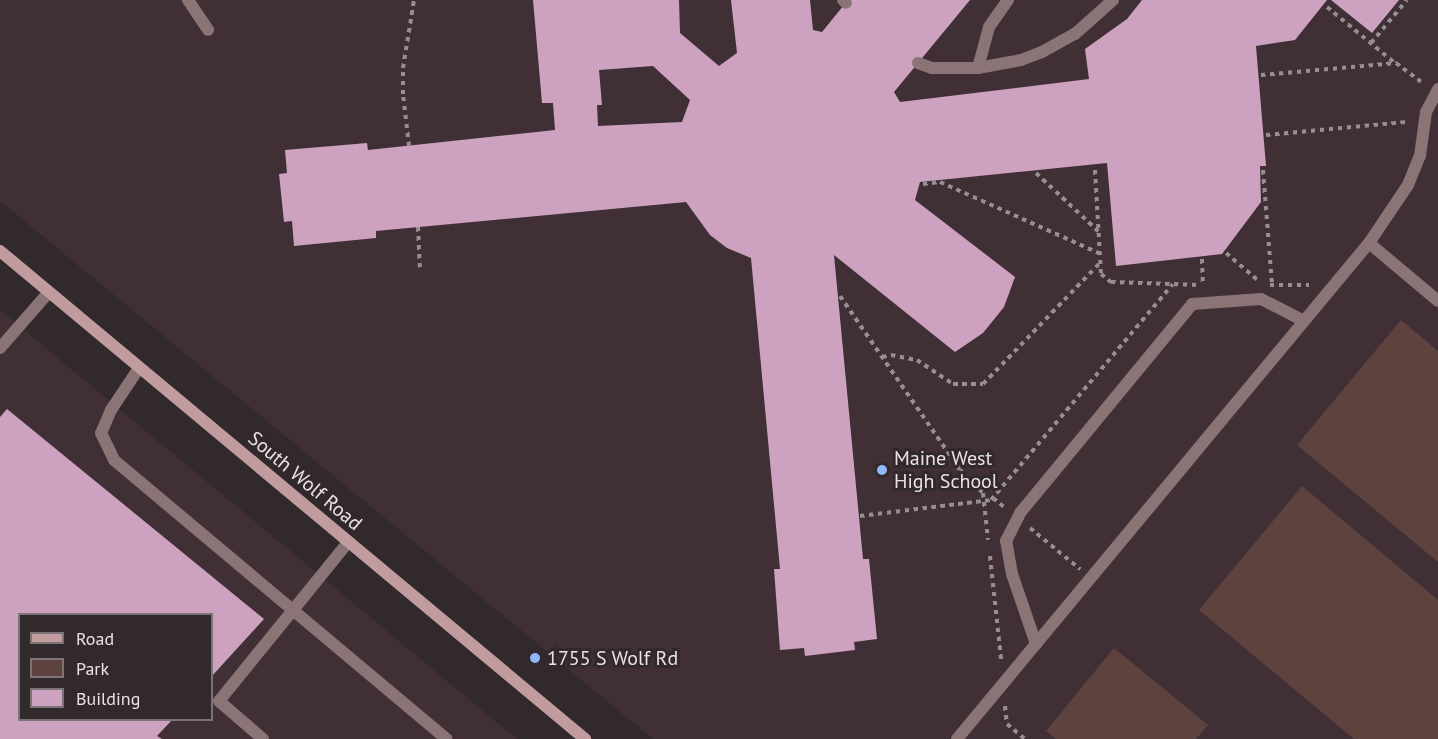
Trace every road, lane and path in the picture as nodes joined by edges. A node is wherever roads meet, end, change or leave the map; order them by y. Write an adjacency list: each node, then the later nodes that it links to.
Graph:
1 (188, 0): 7 (lane)
2 (414, 0): 17 (path)
3 (1008, 0): 11 (lane)
4 (1113, 0): 11 (lane)
5 (1407, 0): 8 (path)
6 (1327, 8): 8 (path)
7 (208, 30)
8 (1371, 43): 10 (path)
9 (918, 63): 11 (lane)
10 (1396, 63): 12 (path); 13 (path)
11 (978, 68)
12 (1261, 75)
13 (1421, 82)
14 (1438, 89): 24 (lane)
15 (1407, 122): 16 (path)
16 (1266, 135)
17 (409, 146)
18 (1095, 170): 23 (path)
19 (1263, 170): 36 (path)
20 (1036, 173): 23 (path)
21 (923, 184): 27 (path)
22 (418, 227): 30 (path)
23 (1100, 232): 27 (path)
24 (1369, 243): 40 (lane); 41 (lane)
25 (0, 251): 38 (main road, South Wolf Road)
26 (1226, 253): 35 (path)
27 (1101, 254): 29 (path)
28 (1202, 260): 32 (path)
29 (1101, 262): 31 (path); 43 (path)
30 (420, 270)
31 (1173, 284): 32 (path); 45 (path)
32 (1203, 285): 33 (path)
33 (1213, 285)
34 (1253, 285): 35 (path)
35 (1263, 285): 36 (path)
36 (1272, 285): 37 (path)
37 (1309, 285)
38 (49, 292): 42 (lane); 44 (main road, South Wolf Road)
39 (840, 296): 43 (path)
40 (1438, 301)
41 (1302, 320): 53 (lane); 53 (lane)
42 (0, 348)
43 (882, 357): 46 (path)
44 (139, 368): 50 (main road, South Wolf Road); 52 (lane)
45 (993, 498): 46 (path); 47 (path)
46 (984, 503): 48 (path); 54 (path)
47 (1012, 513)
48 (860, 516)
49 (1027, 525): 51 (path)
50 (348, 542): 52 (lane); 58 (main road, South Wolf Road)
51 (1080, 569)
52 (292, 611): 56 (lane); 57 (lane)
53 (1036, 644): 59 (lane)
54 (1001, 663)
55 (1004, 695): 60 (path)
56 (263, 739)
57 (447, 739)
58 (585, 739)
59 (957, 739)
60 (1025, 739)

